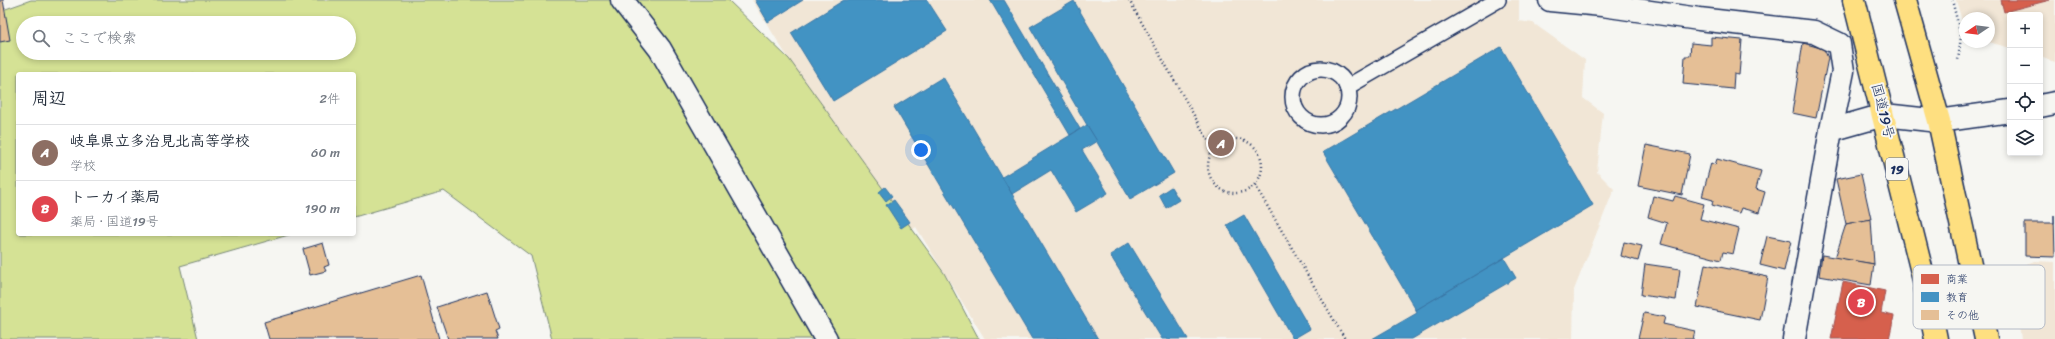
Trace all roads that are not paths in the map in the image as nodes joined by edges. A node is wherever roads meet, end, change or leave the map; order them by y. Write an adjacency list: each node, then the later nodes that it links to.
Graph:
1 (622, 0): 17 (street)
2 (1498, 0): 6 (lane)
3 (1550, 0): 12 (street)
4 (1854, 0): 10 (highway, 国道19号 / 19)
5 (1905, 0): 11 (highway)
6 (1347, 87)
7 (2055, 103): 8 (street)
8 (2043, 105)
9 (2007, 111): 11 (street)
10 (1884, 115): 11 (street); 12 (street); 13 (highway, 国道19号 / 19)
11 (1939, 121): 14 (highway)
12 (1831, 130): 18 (street)
13 (1920, 265)
14 (1970, 265)
15 (1934, 329): 19 (highway, 国道19号 / 19)
16 (1984, 329): 20 (highway)
17 (826, 339)
18 (1794, 339)
19 (1936, 339)
20 (1986, 339)

